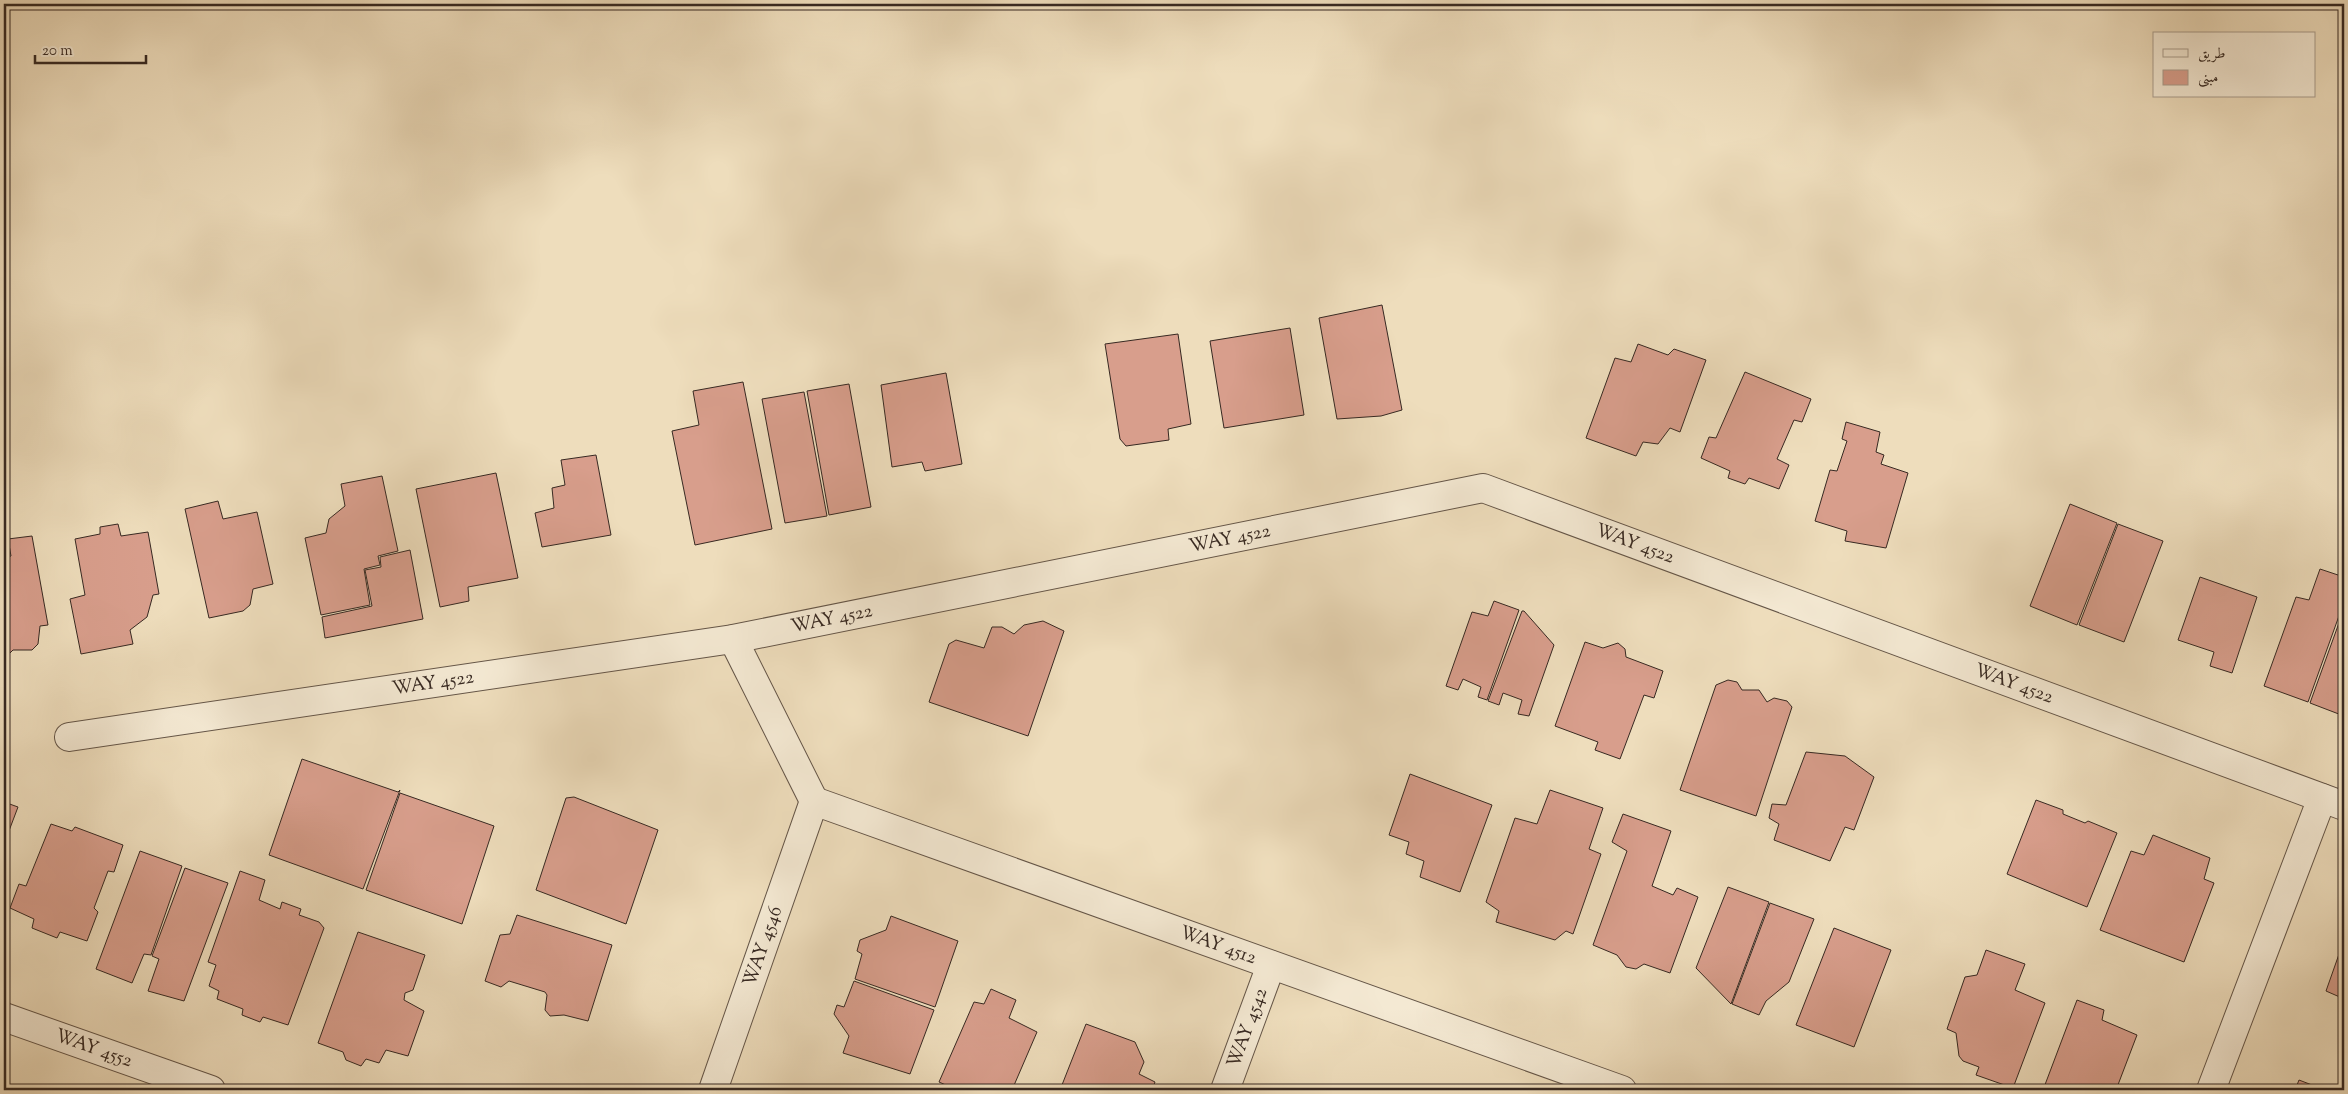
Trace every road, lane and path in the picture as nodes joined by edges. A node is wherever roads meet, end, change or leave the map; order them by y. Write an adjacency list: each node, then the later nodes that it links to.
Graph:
1 (733, 639): 2 (street, WAY 4522); 3 (street); 4 (street, WAY 4522)
2 (69, 737)
3 (814, 801): 5 (street, WAY 4512); 9 (street, WAY 4546)
4 (2333, 802): 12 (street)
5 (1271, 965): 10 (street, WAY 4542); 11 (street, WAY 4512)
6 (4, 1017): 7 (street, WAY 4552)
7 (175, 1084): 8 (street, WAY 4552)
8 (210, 1090)
9 (712, 1090)
10 (1225, 1090)
11 (1622, 1090)
12 (2211, 1090)

